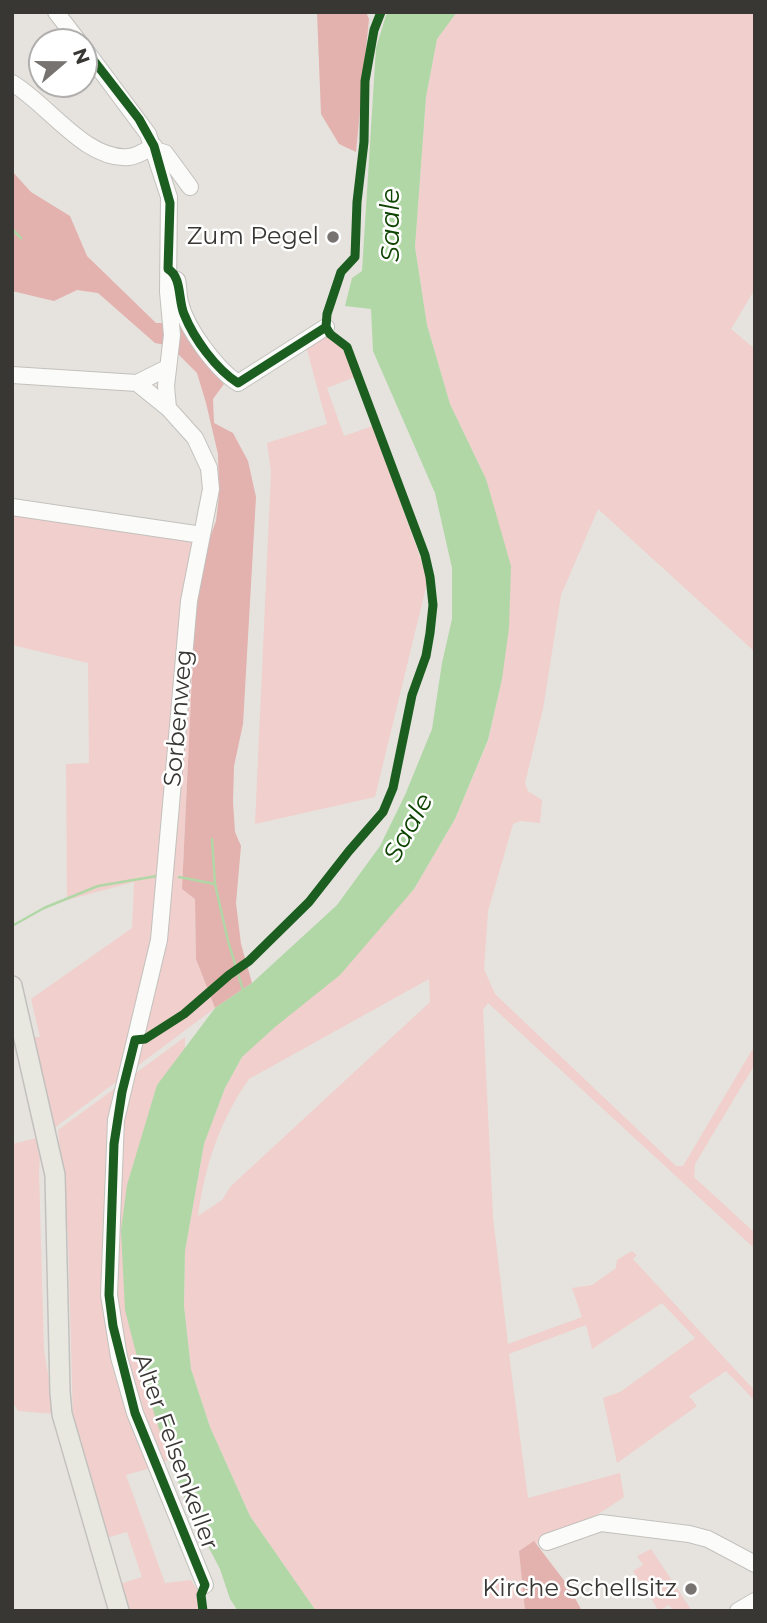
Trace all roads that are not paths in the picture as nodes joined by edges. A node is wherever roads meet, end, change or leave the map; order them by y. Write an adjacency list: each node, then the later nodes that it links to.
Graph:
1 (56, 12): 2 (street)
2 (68, 28)
3 (98, 66): 5 (street)
4 (12, 83): 5 (street)
5 (155, 148): 6 (street); 7 (street)
6 (190, 187)
7 (168, 269): 8 (street); 9 (street)
8 (326, 327)
9 (167, 370): 11 (street); 12 (street)
10 (12, 375): 11 (street)
11 (137, 383): 12 (street, Sorbenweg)
12 (168, 408): 14 (street, Sorbenweg)
13 (12, 508): 14 (street)
14 (202, 535): 16 (street, Sorbenweg)
15 (12, 986): 21 (main road)
16 (135, 1040): 19 (street, Alter Felsenkeller)
17 (547, 1542): 18 (street)
18 (755, 1564)
19 (205, 1584)
20 (755, 1601): 22 (street)
21 (119, 1611)
22 (738, 1611)

